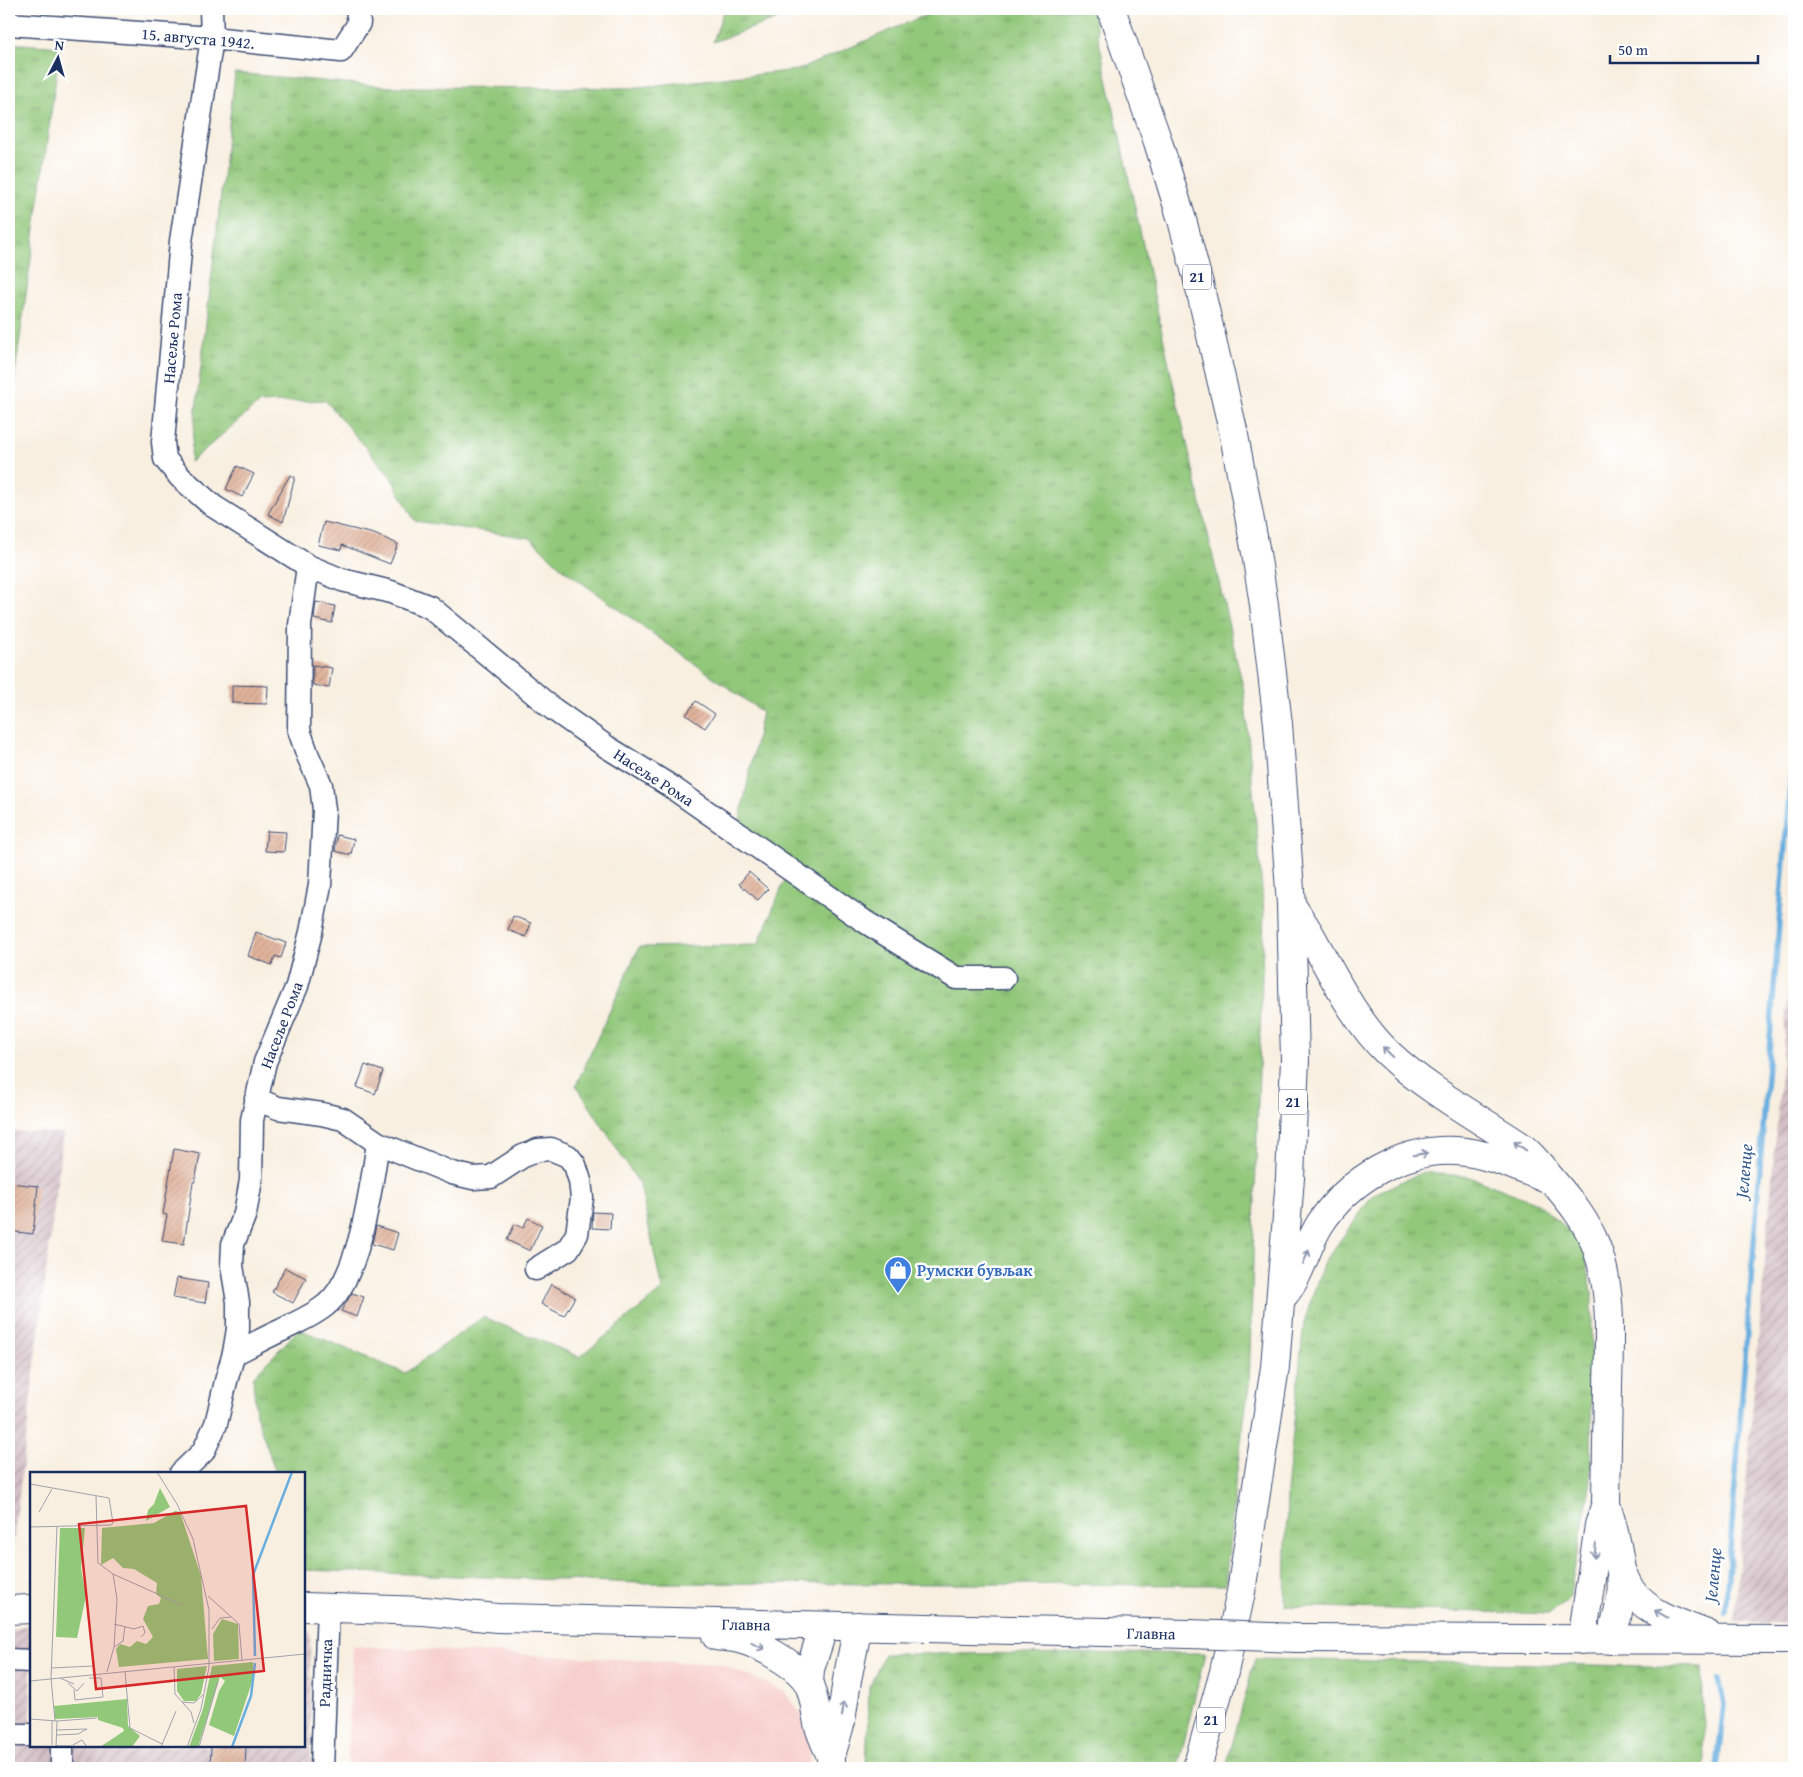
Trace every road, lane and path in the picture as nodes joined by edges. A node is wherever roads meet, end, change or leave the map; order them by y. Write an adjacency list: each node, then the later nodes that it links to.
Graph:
1 (211, 9): 5 (street, Насеље Рома)
2 (357, 9): 5 (street, 15. августа 1942.)
3 (1111, 9): 7 (main road, 21)
4 (9, 24): 5 (street, 15. августа 1942.)
5 (212, 38): 6 (street, Насеље Рома)
6 (308, 566): 8 (street, Насеље Рома); 9 (street, Насеље Рома)
7 (1291, 904): 11 (main road, one-way to 7); 13 (main road, 21)
8 (1004, 978)
9 (256, 1099): 10 (street); 14 (street, Насеље Рома)
10 (378, 1143): 12 (street); 14 (street)
11 (1553, 1182): 13 (main road, one-way to 11); 16 (main road)
12 (536, 1269)
13 (1281, 1299): 35 (main road, 21)
14 (234, 1354): 15 (street, Насеље Рома)
15 (182, 1472)
16 (1606, 1503): 17 (main road); 24 (main road, one-way to 24)
17 (1622, 1572): 25 (main road); 26 (main road, one-way to 17)
18 (316, 1607): 21 (main road, Главна); 34 (street, Радничка)
19 (30, 1609): 20 (main road)
20 (9, 1610)
21 (660, 1622): 22 (main road, Главна); 30 (main road, one-way to 30)
22 (824, 1626): 23 (main road, Главна); 30 (main road)
23 (858, 1626): 24 (main road, Главна, bridge); 32 (main road, one-way to 23)
24 (1582, 1640): 25 (main road, Главна)
25 (1611, 1640): 26 (main road, Главна)
26 (1722, 1640): 27 (main road, Главна)
27 (1794, 1640)
28 (9, 1660): 29 (street)
29 (30, 1661)
30 (808, 1684): 32 (main road)
31 (62, 1747): 33 (street)
32 (831, 1762)
33 (62, 1768)
34 (322, 1768)
35 (1197, 1768)

